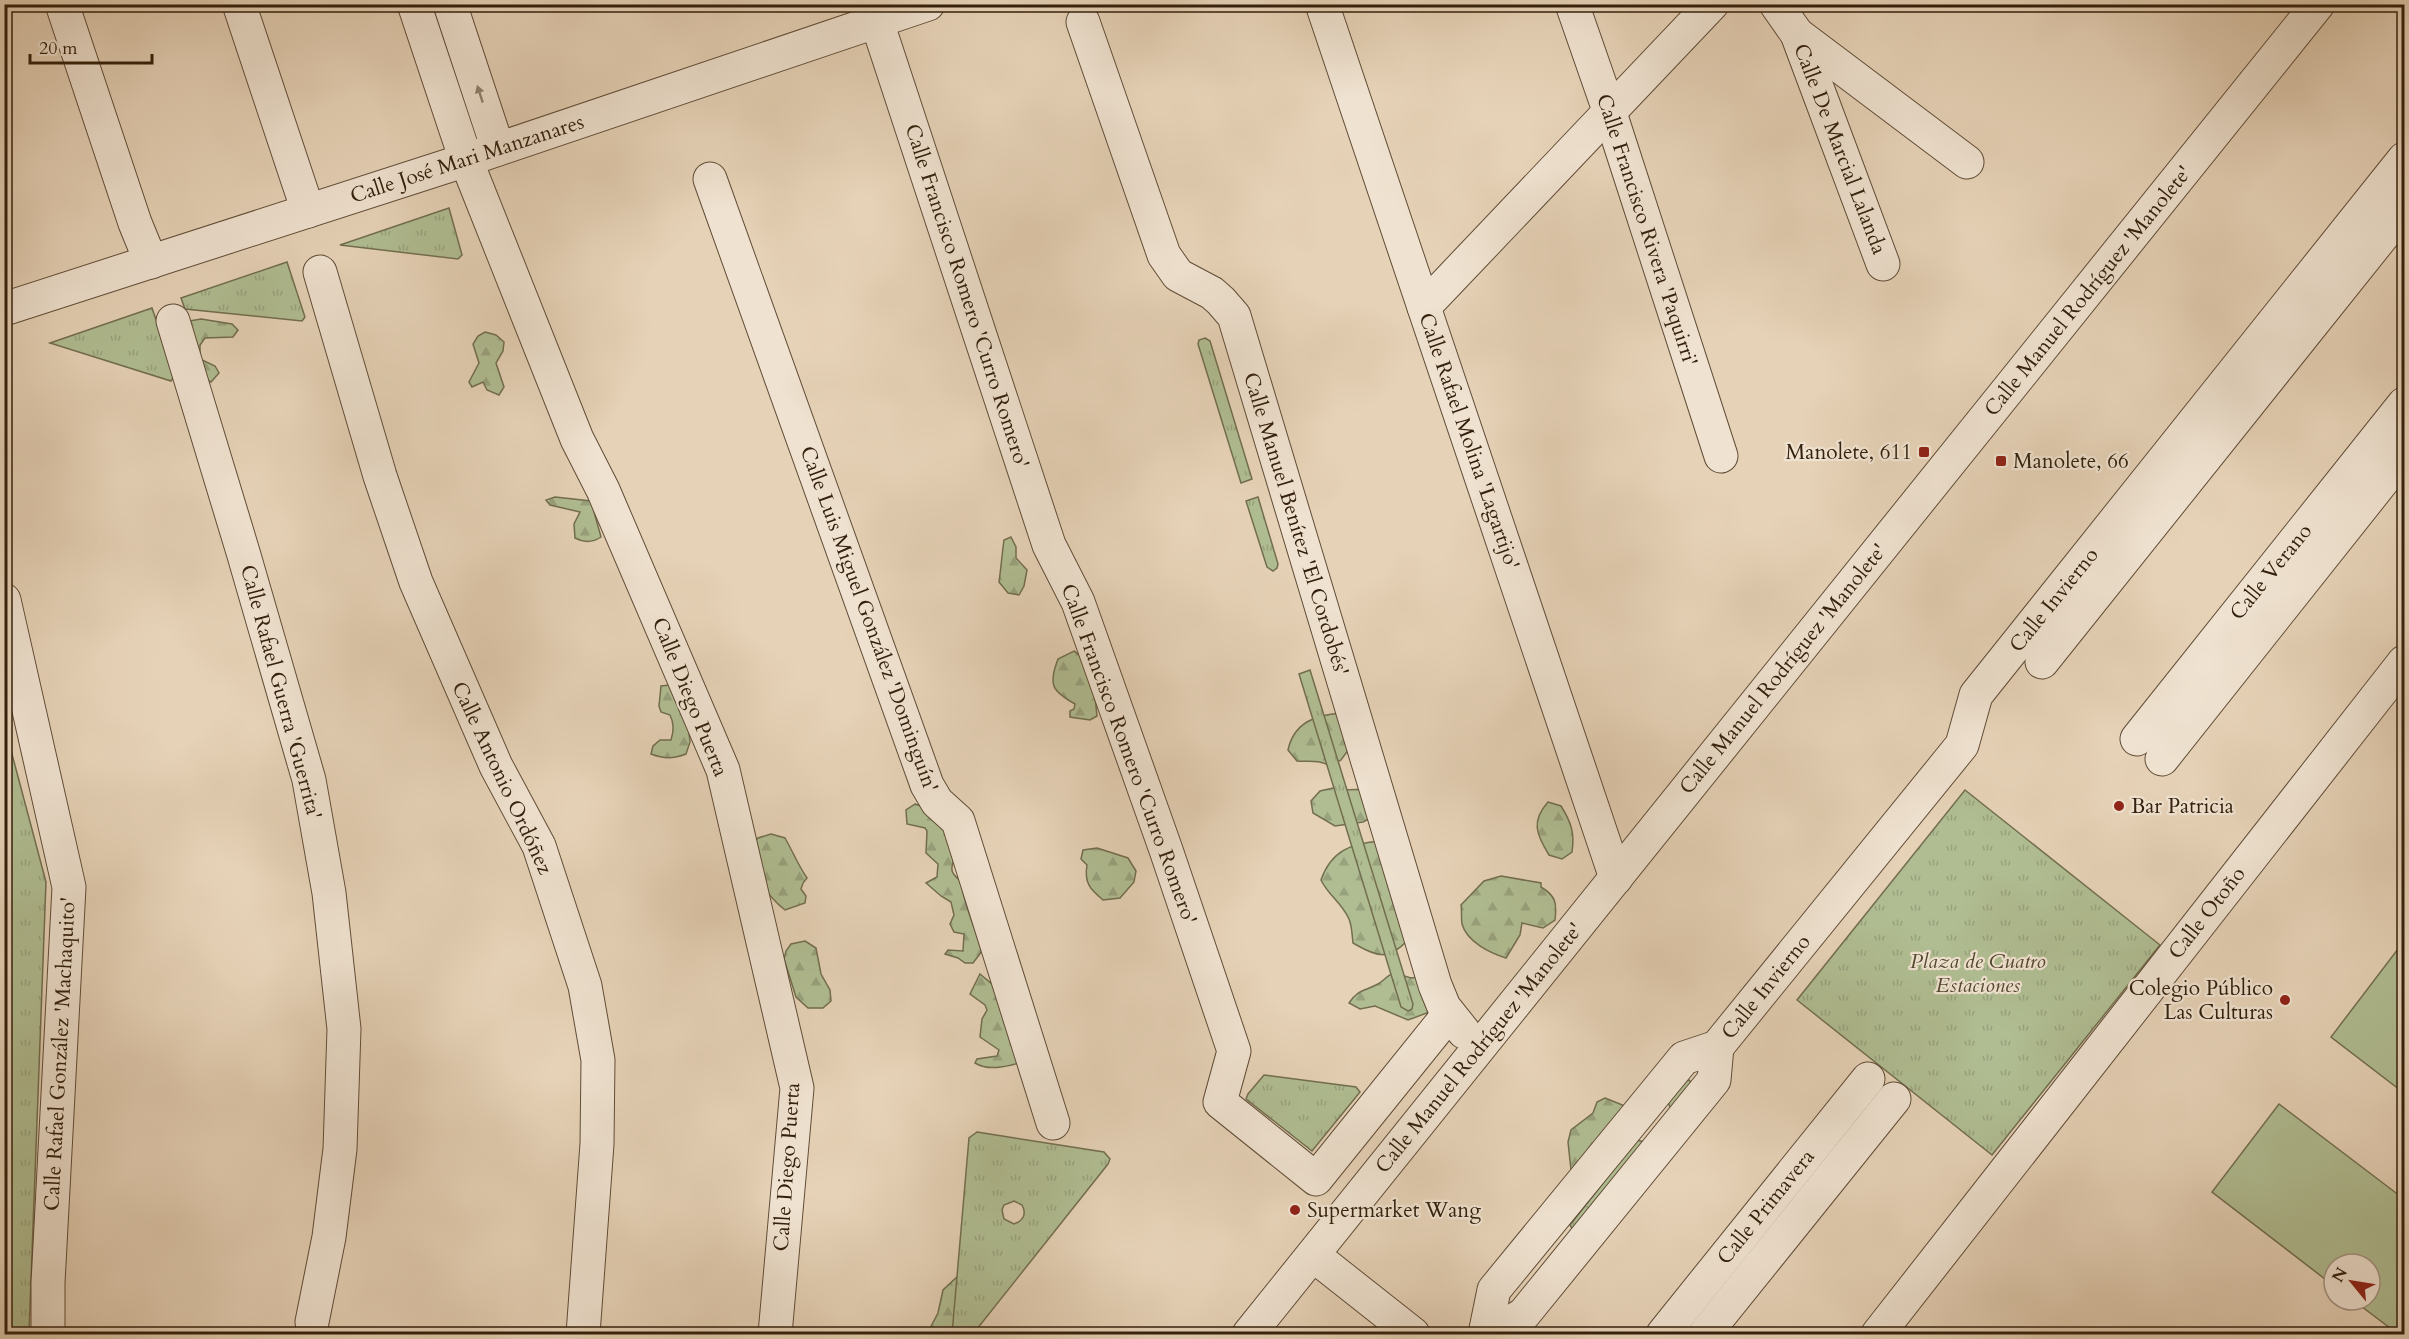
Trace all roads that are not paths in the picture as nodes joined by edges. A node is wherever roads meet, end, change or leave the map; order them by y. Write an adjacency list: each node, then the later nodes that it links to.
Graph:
1 (62, 4): 22 (street)
2 (239, 4): 21 (street)
3 (414, 4): 17 (street, Calle Diego Puerta)
4 (450, 4): 15 (street, one-way to 4)
5 (928, 4): 11 (street, Calle José Mari Manzanares)
6 (1322, 4): 25 (street, Calle Rafael Molina 'Lagartijo')
7 (1572, 4): 14 (street, Calle Francisco Rivera 'Paquirri')
8 (1712, 4): 14 (street)
9 (1776, 4): 13 (street, Calle De Marcial Lalanda)
10 (2318, 4): 34 (street, Calle Manuel Rodríguez 'Manolete')
11 (877, 22): 15 (street, Calle José Mari Manzanares); 35 (street, Calle Francisco Romero 'Curro Romero')
12 (1083, 22): 35 (street, Calle Manuel Benítez 'El Cordobés')
13 (1797, 34): 18 (street); 23 (street, Calle De Marcial Lalanda)
14 (1610, 113): 25 (street); 30 (street, Calle Francisco Rivera 'Paquirri')
15 (498, 149): 17 (street, Calle José Mari Manzanares)
16 (2404, 159): 37 (street, Calle Invierno)
17 (466, 160): 21 (street, Calle José Mari Manzanares); 45 (street, Calle Diego Puerta)
18 (1967, 162)
19 (710, 179): 40 (street, Calle Luis Miguel González 'Dominguín')
20 (2404, 209): 32 (street, Calle Invierno)
21 (308, 211): 22 (street, Calle José Mari Manzanares)
22 (151, 262): 26 (street, Calle José Mari Manzanares)
23 (1883, 264)
24 (320, 272): 44 (street, Calle Antonio Ordóñez)
25 (1424, 307): 34 (street, Calle Rafael Molina 'Lagartijo')
26 (4, 309)
27 (173, 321): 42 (street, Calle Rafael Guerra 'Guerrita')
28 (2404, 404): 29 (street, Calle Verano)
29 (2404, 454)
30 (1721, 456)
31 (4, 600): 43 (street, Calle Rafael González 'Machaquito')
32 (2042, 662)
33 (2404, 662): 52 (street, Calle Otoño)
34 (1616, 878): 36 (street, Calle Manuel Rodríguez 'Manolete')
35 (1449, 1014): 36 (street, Calle Manuel Benítez 'El Cordobés')
36 (1480, 1047): 41 (street, Calle Manuel Rodríguez 'Manolete')
37 (1717, 1047): 48 (street, Calle Invierno); 49 (street, Calle Invierno)
38 (1868, 1079): 50 (street, Calle Primavera)
39 (1894, 1100): 51 (street, Calle Primavera)
40 (1053, 1123)
41 (1312, 1255): 46 (street, Calle Manuel Rodríguez 'Manolete'); 47 (street)
42 (312, 1322)
43 (48, 1335)
44 (583, 1335)
45 (775, 1335)
46 (1249, 1335)
47 (1413, 1335)
48 (1485, 1335)
49 (1491, 1335)
50 (1663, 1335)
51 (1705, 1335)
52 (1878, 1335)

